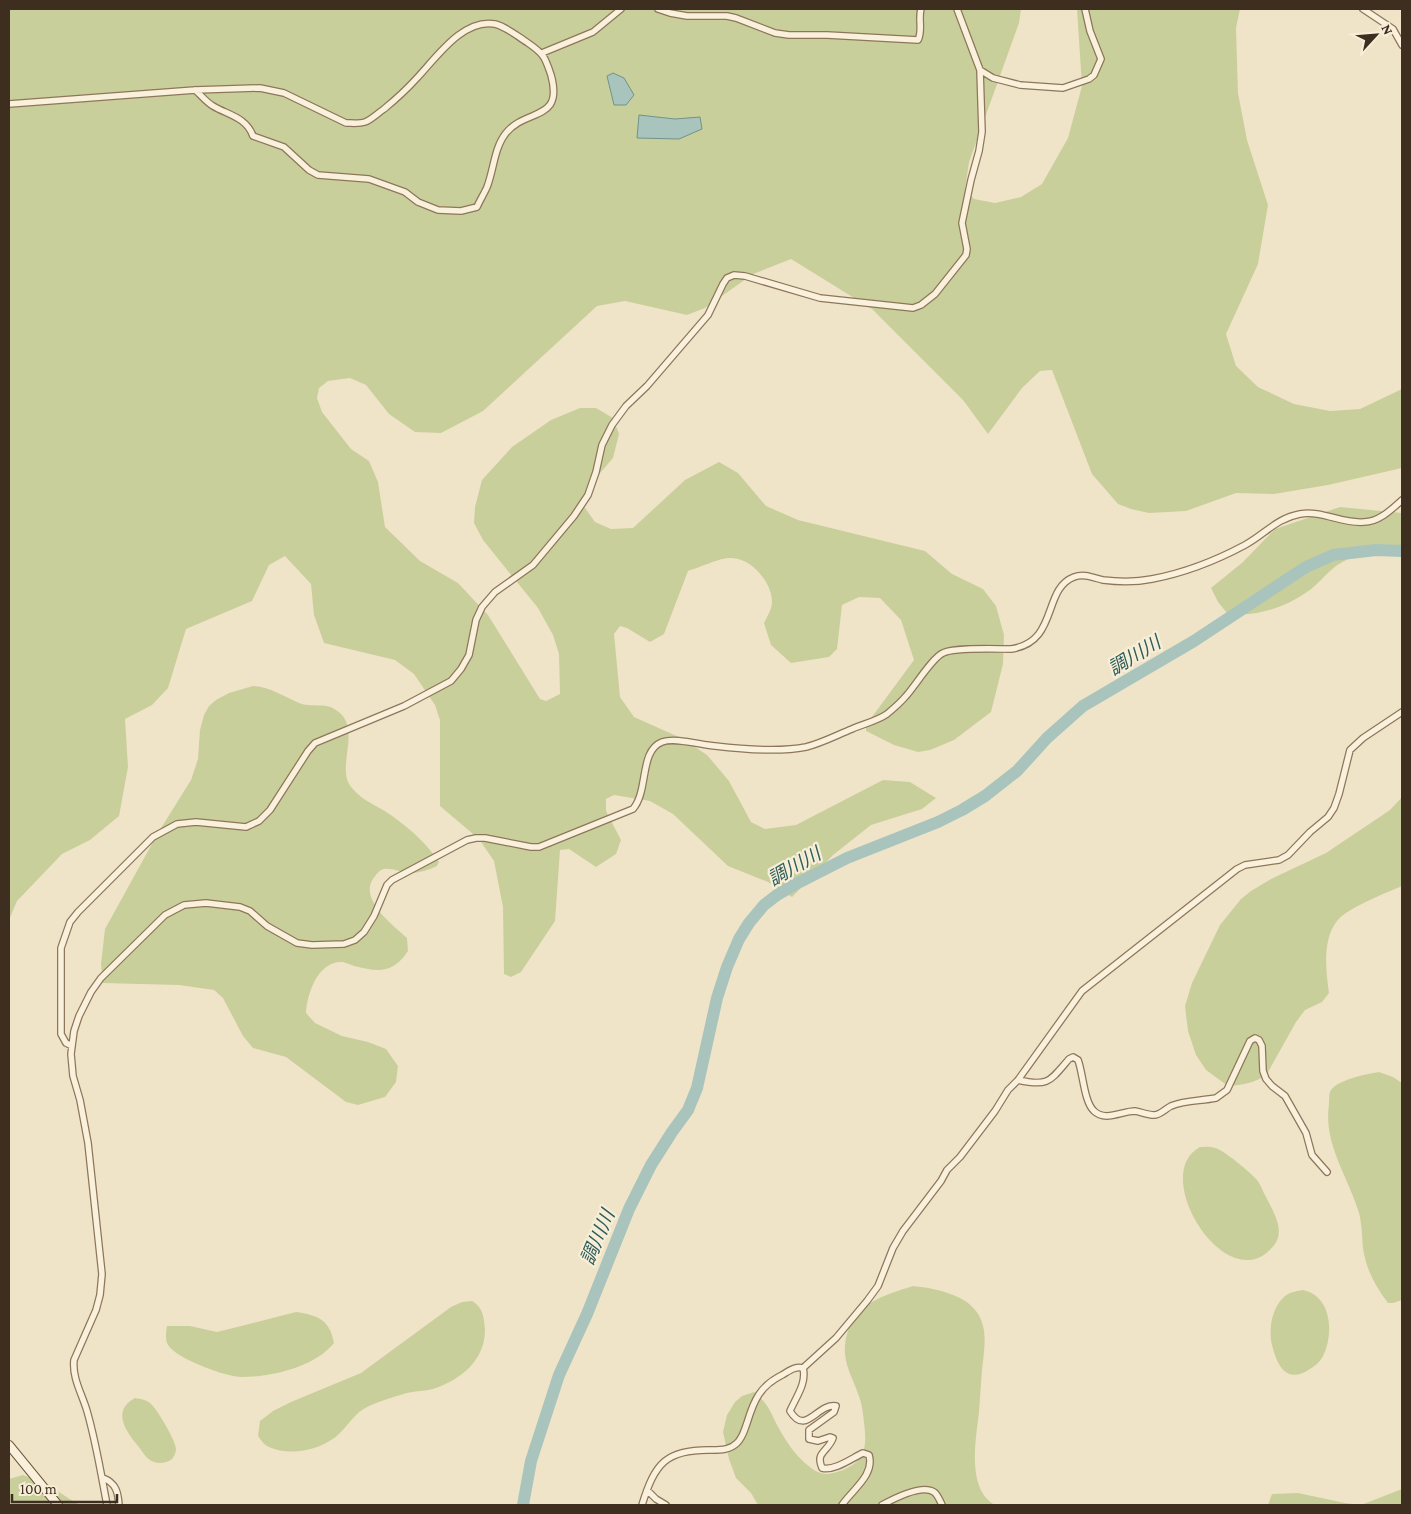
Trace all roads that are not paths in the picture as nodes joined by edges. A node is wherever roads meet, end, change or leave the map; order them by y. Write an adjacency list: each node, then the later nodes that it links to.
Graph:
1 (621, 9): 10 (street)
2 (658, 9): 3 (street)
3 (921, 9)
4 (951, 9): 7 (street)
5 (1085, 9): 11 (street)
6 (1363, 9): 8 (street)
7 (958, 12): 11 (street)
8 (1399, 33): 9 (street)
9 (1402, 45)
10 (542, 53): 12 (street); 12 (street)
11 (980, 70): 16 (street)
12 (195, 90): 13 (street)
13 (9, 104)
14 (1402, 500): 16 (street)
15 (1402, 712): 17 (street)
16 (72, 1046): 21 (street)
17 (1018, 1080): 18 (street); 19 (street)
18 (1327, 1172)
19 (803, 1368): 22 (street); 28 (street)
20 (9, 1445): 23 (main road)
21 (103, 1478): 24 (street); 25 (street)
22 (647, 1490): 26 (street); 27 (street)
23 (58, 1505)
24 (107, 1505)
25 (119, 1505)
26 (642, 1505)
27 (666, 1505)
28 (842, 1505)
29 (882, 1505): 30 (street)
30 (942, 1505)

